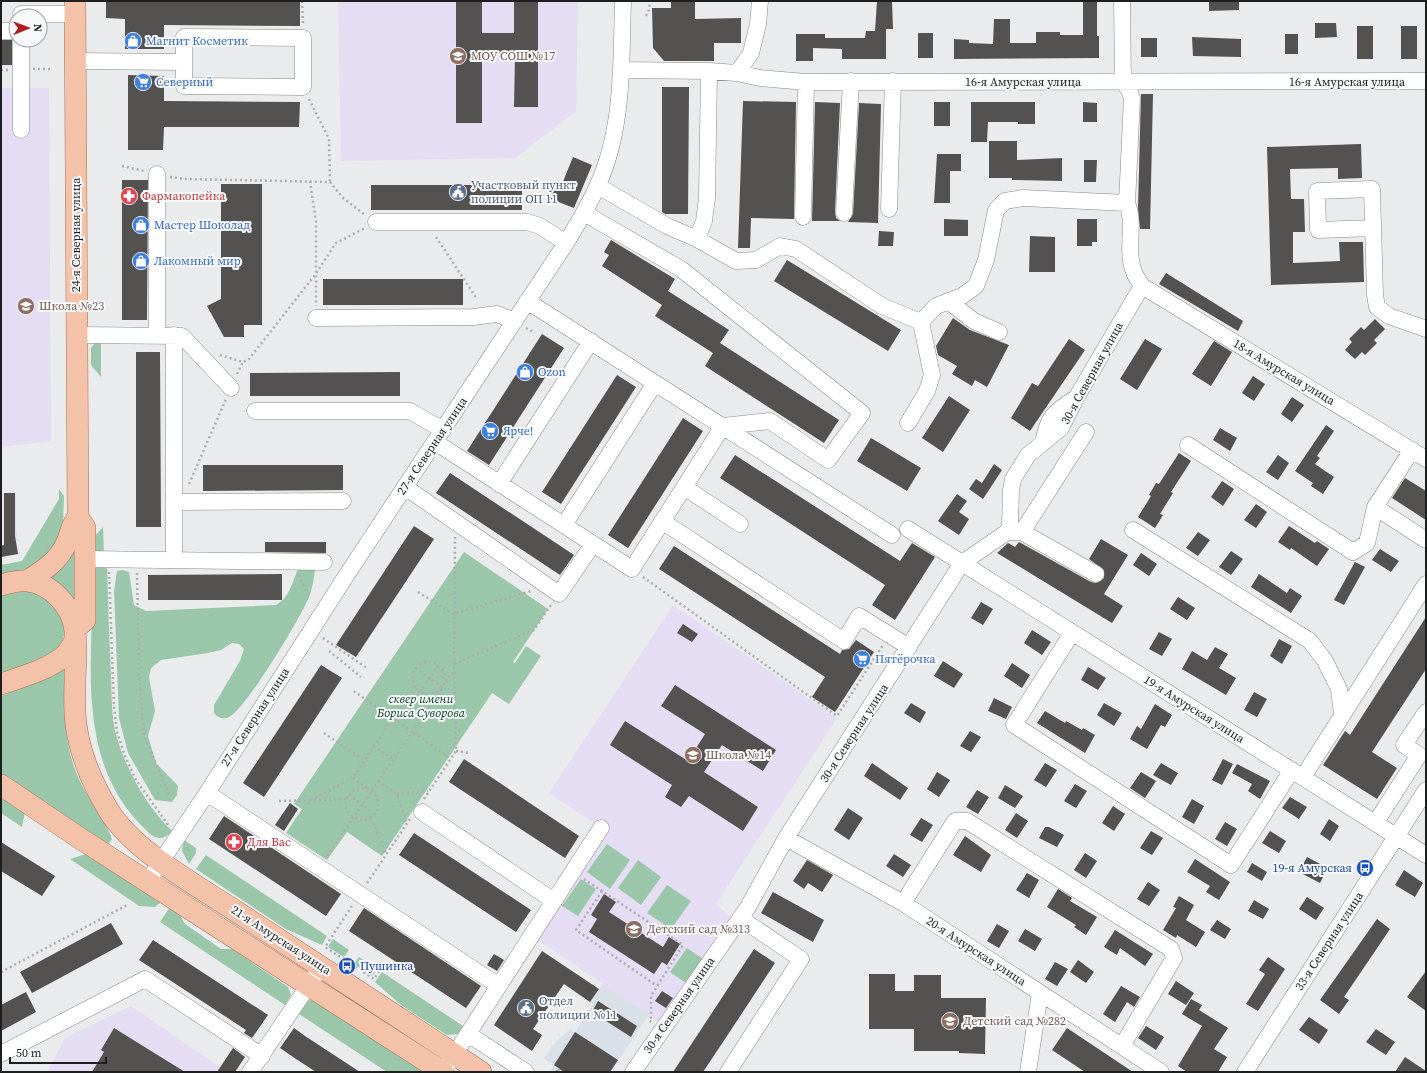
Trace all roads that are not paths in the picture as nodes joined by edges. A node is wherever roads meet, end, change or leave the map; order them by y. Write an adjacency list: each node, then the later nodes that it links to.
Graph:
1 (623, 1): 9 (street, 27-я Северная улица)
2 (760, 1): 11 (street)
3 (1122, 1): 15 (street)
4 (75, 7): 5 (street); 7 (main road, 24-я Северная улица)
5 (48, 8)
6 (21, 48): 17 (street)
7 (75, 61): 8 (street); 38 (main road, 24-я Северная улица)
8 (184, 62): 8 (street)
9 (622, 70): 10 (street, 16-я Амурская улица); 19 (street, 27-я Северная улица)
10 (709, 71): 11 (street, 16-я Амурская улица); 27 (street)
11 (737, 72): 14 (street, 16-я Амурская улица)
12 (851, 81): 13 (street, 16-я Амурская улица); 14 (street, 16-я Амурская улица); 23 (street)
13 (893, 81): 15 (street, 16-я Амурская улица); 21 (street)
14 (806, 82): 24 (street)
15 (1122, 82): 16 (street, 16-я Амурская улица); 20 (street)
16 (1426, 82)
17 (21, 130)
18 (157, 174): 37 (street)
19 (598, 186): 22 (street, 27-я Северная улица); 27 (street)
20 (1127, 203): 29 (street); 31 (street)
21 (889, 209)
22 (584, 213): 28 (street, 27-я Северная улица); 45 (street)
23 (844, 213)
24 (803, 216)
25 (376, 222): 28 (street)
26 (1373, 228): 35 (street)
27 (697, 239): 34 (street)
28 (566, 243): 30 (street, 27-я Северная улица)
29 (1142, 286): 49 (street, 18-я Амурская улица); 63 (street, 30-я Северная улица)
30 (527, 301): 33 (street, 27-я Северная улица); 40 (street)
31 (948, 301): 34 (street); 36 (street)
32 (316, 318): 33 (street)
33 (515, 321): 47 (street, 27-я Северная улица)
34 (921, 322): 44 (street)
35 (1426, 329)
36 (999, 332)
37 (157, 334): 38 (street); 39 (street)
38 (76, 335): 57 (main road, 24-я Северная улица)
39 (178, 335): 42 (street); 55 (street)
40 (590, 341): 41 (street); 51 (street)
41 (655, 383): 45 (street); 60 (street)
42 (232, 388)
43 (255, 411): 47 (street)
44 (908, 422)
45 (723, 426): 53 (street); 64 (street)
46 (1086, 432): 63 (street)
47 (439, 436): 51 (street); 52 (street, 27-я Северная улица)
48 (1188, 445): 56 (street)
49 (1412, 450): 50 (street, 18-я Амурская улица); 56 (street)
50 (1426, 459)
51 (499, 484): 60 (street)
52 (404, 487): 66 (street); 84 (street, 27-я Северная улица)
53 (684, 487): 58 (street); 59 (street)
54 (343, 501): 55 (street)
55 (177, 502): 68 (street)
56 (1375, 507): 65 (street)
57 (78, 517): 67 (main road, 24-я Северная улица); 72 (main road, 24-я Северная улица)
58 (662, 521): 66 (street); 77 (street)
59 (740, 524)
60 (564, 525): 66 (street)
61 (908, 529): 70 (street, 19-я Амурская улица)
62 (1133, 530): 80 (street)
63 (1014, 532): 70 (street, 30-я Северная улица); 71 (street)
64 (892, 535)
65 (1426, 540)
66 (593, 544)
67 (85, 559): 68 (street); 76 (main road, 24-я Северная улица)
68 (174, 559): 69 (street)
69 (324, 562)
70 (962, 563): 75 (street, 19-я Амурская улица); 77 (street, 30-я Северная улица)
71 (1096, 574)
72 (27, 580): 74 (main road, 24-я Северная улица); 76 (main road)
73 (1426, 584): 80 (street)
74 (1, 585)
75 (1072, 633): 81 (street, 19-я Амурская улица); 81 (street)
76 (75, 635): 78 (main road, 24-я Северная улица); 91 (main road)
77 (909, 647): 89 (street, 30-я Северная улица)
78 (1, 684)
79 (1426, 712): 86 (street)
80 (1342, 714): 81 (street)
81 (1297, 773): 86 (street, 19-я Амурская улица)
82 (1, 785): 92 (main road, 21-я Амурская улица)
83 (1426, 790): 88 (street, 33-я Северная улица)
84 (207, 793): 91 (street, 27-я Северная улица); 98 (street)
85 (419, 810): 93 (street)
86 (1376, 822): 88 (street, 19-я Амурская улица)
87 (601, 828): 93 (street)
88 (1396, 836): 90 (street, 19-я Амурская улица); 112 (street, 33-я Северная улица)
89 (786, 838): 94 (street, 20-я Амурская улица); 95 (street, 30-я Северная улица)
90 (1426, 855)
91 (161, 861): 92 (street, 27-я Северная улица); 96 (main road, 21-я Амурская улица)
92 (148, 881): 97 (main road, 21-я Амурская улица)
93 (554, 901): 98 (street)
94 (903, 903): 99 (street, 20-я Амурская улица); 101 (street)
95 (740, 918): 105 (street, 30-я Северная улица); 109 (street)
96 (321, 967): 97 (street); 103 (main road, 21-я Амурская улица)
97 (309, 984): 104 (street); 106 (main road, 21-я Амурская улица)
98 (499, 986): 100 (street)
99 (1040, 993): 101 (street, 20-я Амурская улица); 110 (street)
100 (468, 1034): 103 (street); 108 (street)
101 (1122, 1046): 111 (street, 20-я Амурская улица)
102 (1, 1054): 104 (street)
103 (454, 1054): 106 (street); 107 (main road, 21-я Амурская улица)
104 (257, 1067)
105 (636, 1071)
106 (443, 1072)
107 (481, 1072)
108 (526, 1072)
109 (728, 1072)
110 (1028, 1072)
111 (1161, 1072)
112 (1245, 1072)

